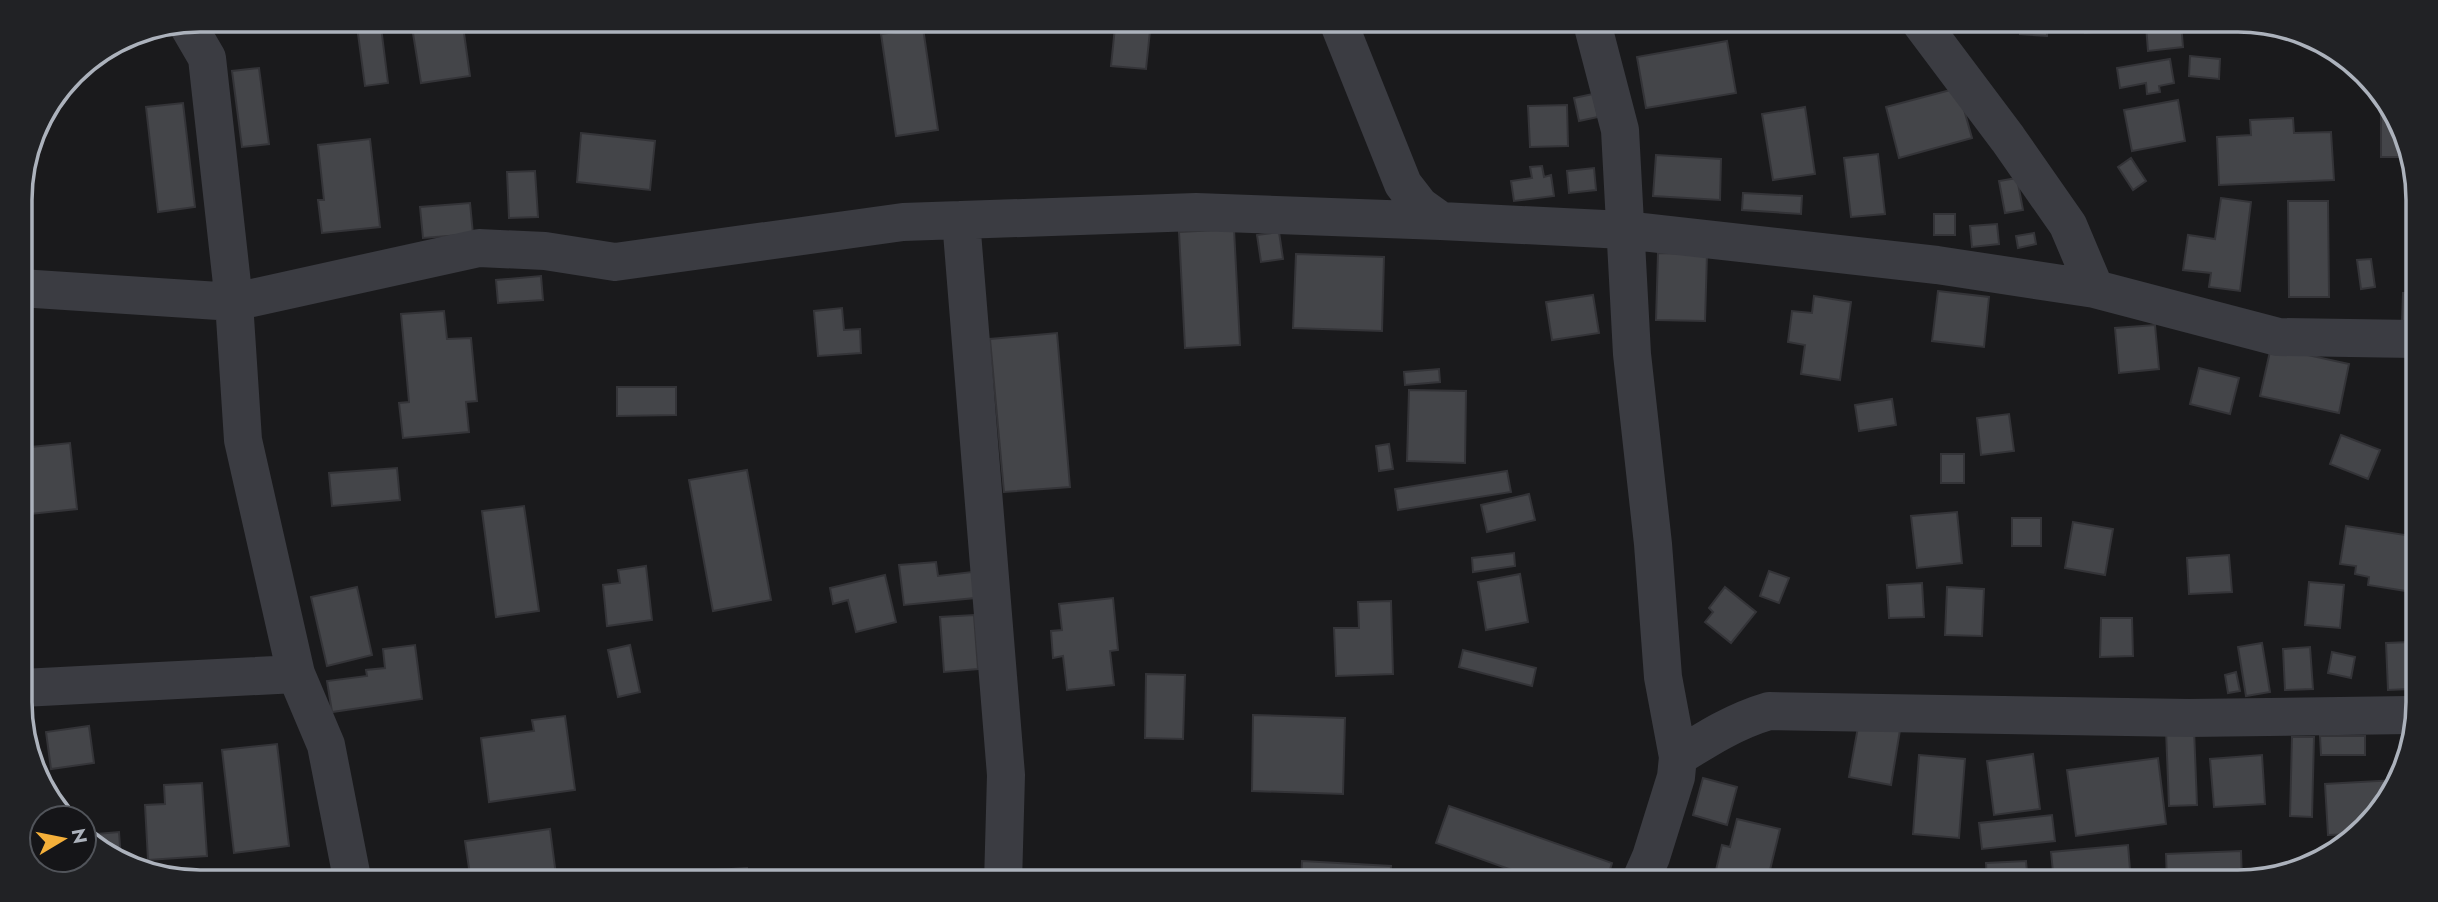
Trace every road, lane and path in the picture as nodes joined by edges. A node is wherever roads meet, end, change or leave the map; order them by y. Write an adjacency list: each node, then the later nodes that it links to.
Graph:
1 (192, 32): 10 (street)
2 (1342, 32): 6 (street)
3 (1594, 32): 7 (street)
4 (1928, 32): 9 (street)
5 (961, 220): 6 (street); 10 (street); 17 (street)
6 (1441, 220): 7 (street)
7 (1624, 230): 9 (street); 15 (street)
8 (32, 289): 10 (street)
9 (2095, 289): 11 (street)
10 (234, 302): 12 (street)
11 (2406, 339)
12 (296, 674): 13 (street); 16 (street)
13 (32, 687)
14 (2406, 715): 15 (street)
15 (1678, 757): 18 (street)
16 (350, 870)
17 (1003, 870)
18 (1646, 870)

